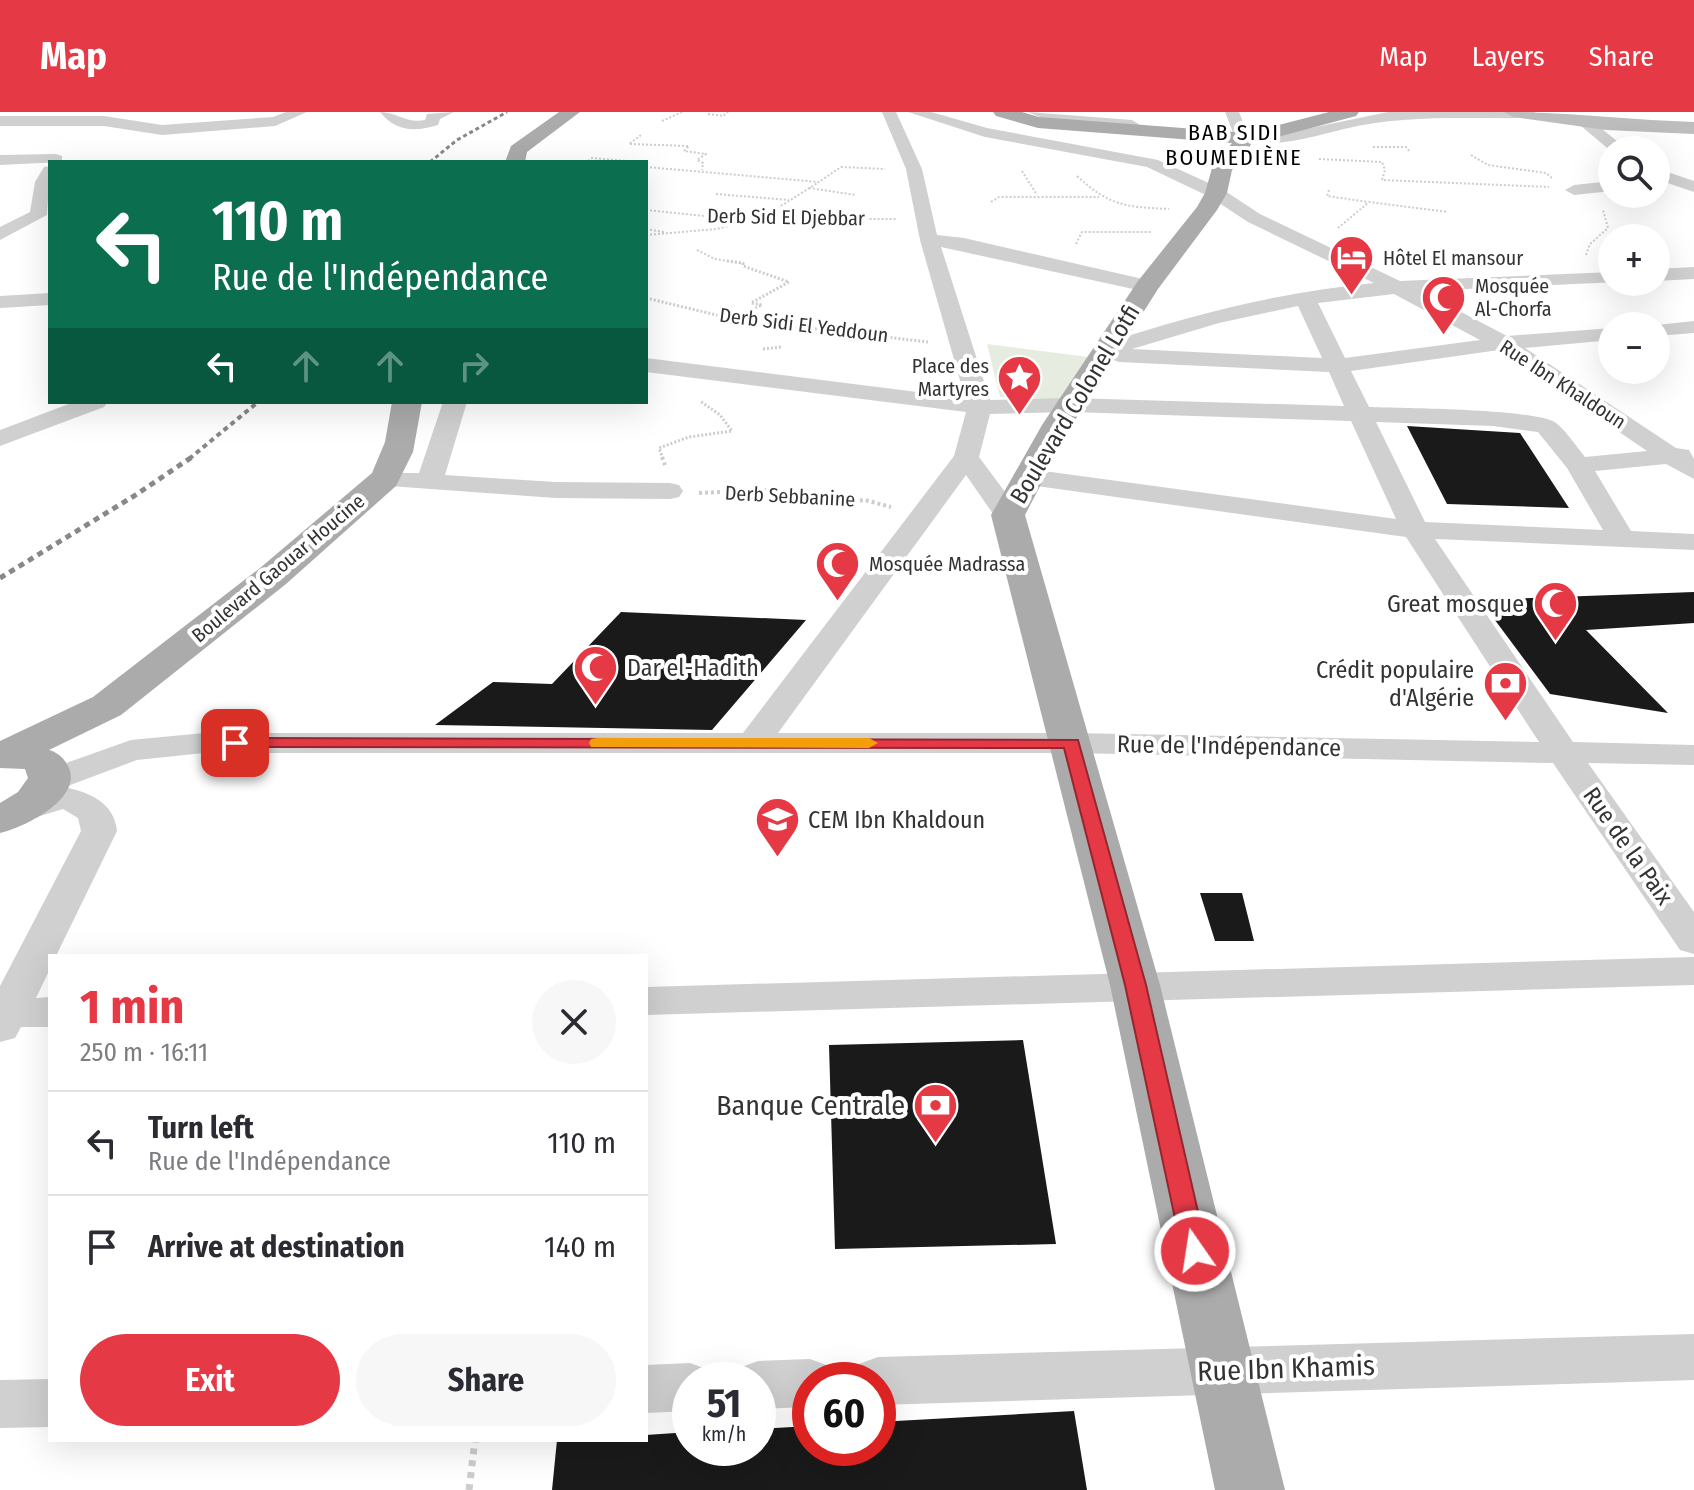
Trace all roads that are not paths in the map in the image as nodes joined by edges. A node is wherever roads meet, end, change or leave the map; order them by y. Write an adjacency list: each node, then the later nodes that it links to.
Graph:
1 (71, 112): 14 (street)
2 (300, 112): 14 (street)
3 (387, 112): 4 (street)
4 (447, 112)
5 (571, 112): 24 (main road)
6 (889, 112): 34 (street)
7 (915, 112): 21 (street, Rue Ibn Khaldoun)
8 (1002, 112): 15 (main road)
9 (1035, 112): 19 (street)
10 (1321, 112): 18 (main road)
11 (1350, 112): 18 (main road)
12 (1521, 113): 16 (main road); 18 (street)
13 (4, 120): 14 (street); 23 (street)
14 (38, 122)
15 (1052, 123): 19 (main road); 21 (street)
16 (1586, 123): 17 (main road); 20 (street)
17 (1694, 128)
18 (1245, 132): 19 (main road); 33 (main road, Boulevard Colonel Lotfi)
19 (1197, 135)
20 (1602, 136)
21 (1032, 141): 33 (street, Rue Ibn Khaldoun)
22 (0, 160): 25 (street)
23 (55, 160)
24 (516, 160)
25 (48, 163)
26 (1670, 175): 29 (street)
27 (48, 178): 35 (street)
28 (1670, 181): 29 (street)
29 (1676, 181): 31 (street)
30 (1598, 187): 32 (street)
31 (1694, 187)
32 (1569, 190)
33 (1203, 212): 39 (main road, Boulevard Colonel Lotfi); 40 (street, Rue Ibn Khaldoun)
34 (928, 230): 39 (street); 55 (street)
35 (0, 234)
36 (1694, 273): 37 (street)
37 (1670, 274)
38 (1598, 278): 40 (street)
39 (1147, 286): 48 (main road, Boulevard Colonel Lotfi)
40 (1397, 287): 42 (street); 47 (street, Rue Ibn Khaldoun)
41 (48, 299): 43 (street)
42 (1306, 300): 48 (street); 50 (street, Rue de la Paix)
43 (0, 302)
44 (1694, 327): 45 (street)
45 (1670, 329)
46 (1598, 335): 47 (street)
47 (1503, 343): 50 (street); 58 (street, Rue Ibn Khaldoun)
48 (1107, 352): 50 (street); 54 (main road, Boulevard Colonel Lotfi)
49 (648, 365): 55 (street)
50 (1338, 366): 56 (street, Rue de la Paix)
51 (91, 404): 57 (street)
52 (407, 404): 63 (main road, Boulevard Gaouar Houcine)
53 (454, 404): 64 (street)
54 (1071, 405): 55 (street); 56 (street); 62 (main road, Boulevard Colonel Lotfi)
55 (980, 407): 59 (street)
56 (1358, 414): 60 (street); 67 (street, Rue de la Paix)
57 (0, 439)
58 (1683, 455): 60 (street); 61 (street, Rue Ibn Khaldoun)
59 (966, 457): 66 (street); 71 (street)
60 (1578, 465): 68 (street)
61 (1694, 471)
62 (1029, 477): 66 (main road, Boulevard Colonel Lotfi); 67 (street)
63 (385, 479): 64 (street); 70 (main road, Boulevard Gaouar Houcine)
64 (430, 481): 65 (street)
65 (673, 491)
66 (1008, 515): 72 (main road, Boulevard Colonel Lotfi)
67 (1415, 530): 68 (street); 73 (street, Rue de la Paix)
68 (1622, 539): 69 (street)
69 (1694, 542)
70 (107, 706): 74 (main road); 76 (main road)
71 (753, 743): 72 (street, Rue de l'Indépendance); 76 (street, Rue de l'Indépendance)
72 (1072, 743): 73 (street, Rue de l'Indépendance); 80 (main road, Boulevard Colonel Lotfi)
73 (1562, 751): 75 (street, Rue de l'Indépendance); 78 (street, Rue de la Paix)
74 (2, 755): 76 (main road)
75 (1694, 755)
76 (50, 774): 77 (main road)
77 (10, 816): 83 (street)
78 (1694, 941)
79 (1694, 971): 80 (street)
80 (1135, 985): 81 (street); 85 (main road, Boulevard Colonel Lotfi)
81 (648, 1001)
82 (48, 1012): 83 (street)
83 (4, 1020)
84 (1694, 1357): 85 (street, Rue Ibn Khamis)
85 (1221, 1369): 86 (street, Rue Ibn Khamis); 91 (main road, Boulevard Colonel Lotfi)
86 (896, 1380)
87 (672, 1388): 88 (street)
88 (648, 1389)
89 (48, 1403): 90 (street)
90 (0, 1404)
91 (1250, 1490)

